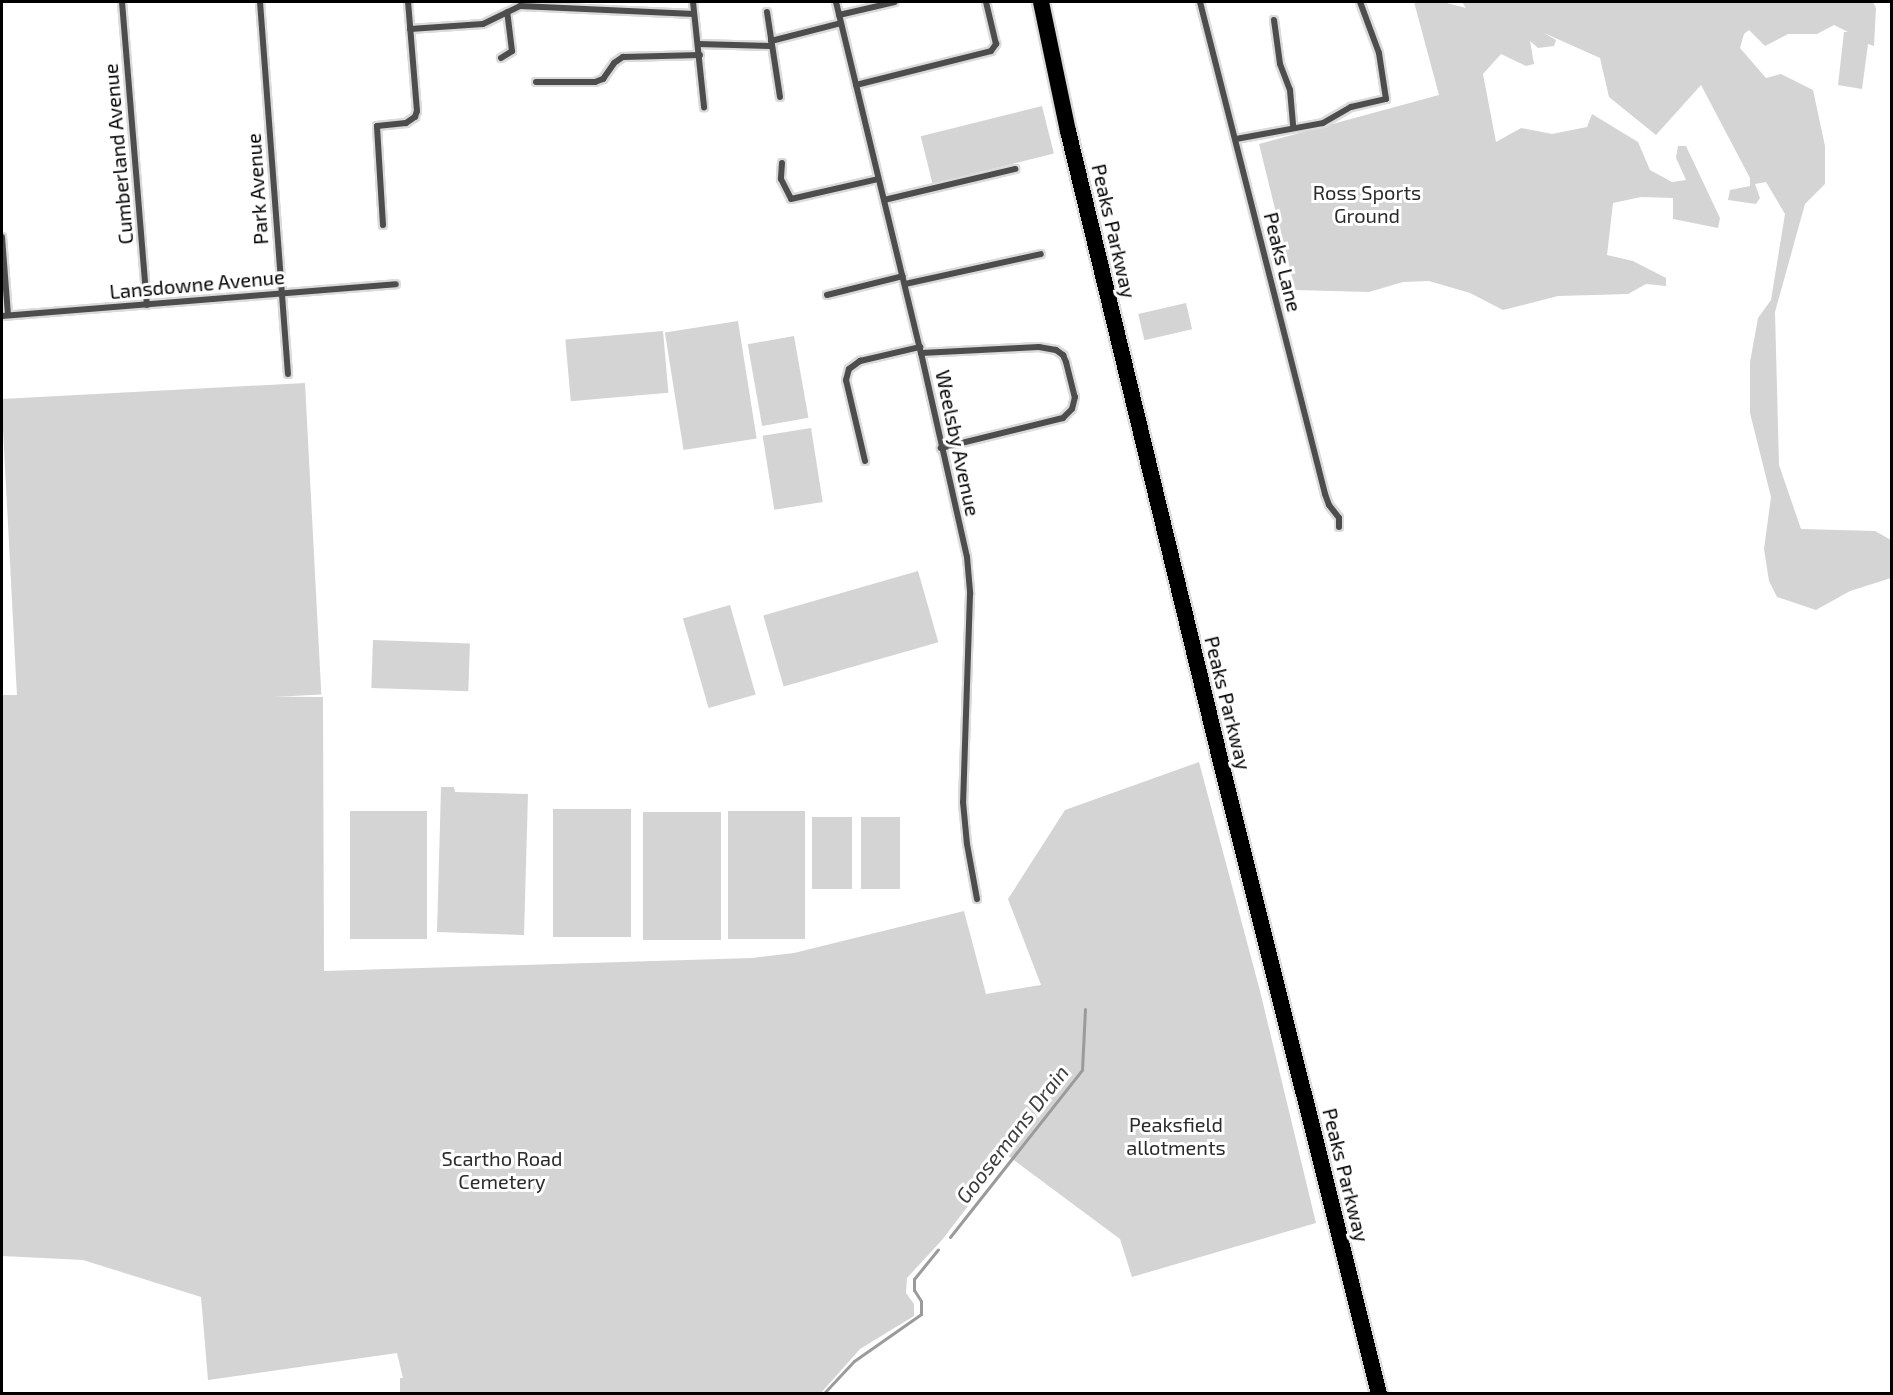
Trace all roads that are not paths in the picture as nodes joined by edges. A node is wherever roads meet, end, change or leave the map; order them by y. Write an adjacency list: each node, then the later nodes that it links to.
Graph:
1 (122, 2): 40 (street, Cumberland Avenue)
2 (260, 2): 38 (street, Park Avenue)
3 (408, 2): 17 (street)
4 (693, 2): 13 (street)
5 (836, 2): 14 (street, Weelsby Avenue)
6 (895, 2): 14 (street)
7 (986, 2): 23 (street)
8 (1039, 2): 48 (highway, Peaks Parkway)
9 (1200, 2): 27 (street, Peaks Lane)
10 (1360, 2): 26 (street)
11 (507, 12): 13 (street); 17 (street); 21 (street)
12 (767, 12): 19 (street)
13 (694, 14): 18 (street)
14 (839, 15): 16 (street, Weelsby Avenue)
15 (1274, 21): 26 (street)
16 (841, 23): 19 (street); 23 (street, Weelsby Avenue)
17 (410, 29): 32 (street)
18 (698, 44): 19 (street); 20 (street)
19 (771, 44): 24 (street)
20 (700, 56): 22 (street); 25 (street)
21 (501, 58)
22 (536, 81)
23 (856, 85): 30 (street, Weelsby Avenue)
24 (780, 97)
25 (704, 107)
26 (1293, 127): 27 (street)
27 (1236, 138): 46 (street, Peaks Lane)
28 (782, 163): 30 (street)
29 (1015, 169): 31 (street)
30 (878, 179): 31 (street, Weelsby Avenue)
31 (884, 200): 35 (street, Weelsby Avenue)
32 (383, 225)
33 (2, 237): 41 (street)
34 (1041, 254): 37 (street)
35 (903, 276): 37 (street, Weelsby Avenue); 39 (street)
36 (396, 284): 38 (street, Lansdowne Avenue)
37 (905, 284): 42 (street, Weelsby Avenue)
38 (282, 293): 40 (street, Lansdowne Avenue); 43 (street, Park Avenue)
39 (827, 295)
40 (147, 304): 41 (street, Lansdowne Avenue)
41 (5, 316)
42 (920, 350): 44 (street, Weelsby Avenue); 44 (street); 45 (street)
43 (288, 374)
44 (941, 448): 47 (street, Weelsby Avenue)
45 (865, 461)
46 (1339, 527)
47 (977, 899)
48 (1379, 1394)

